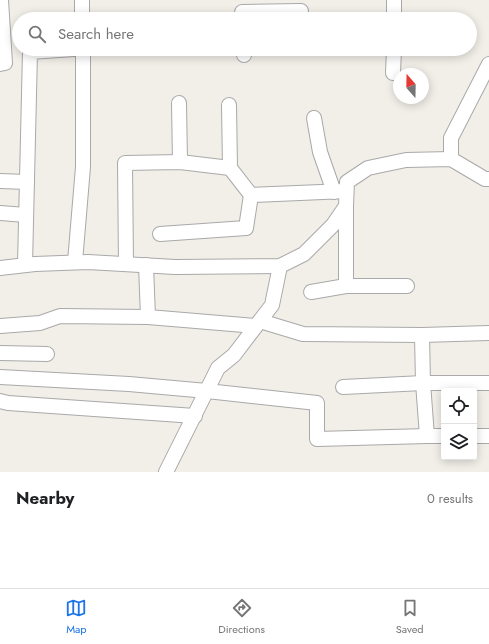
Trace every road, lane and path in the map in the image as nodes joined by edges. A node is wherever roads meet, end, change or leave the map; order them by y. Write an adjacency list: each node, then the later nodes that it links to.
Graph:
1 (1, 0): 11 (street)
2 (82, 0): 6 (street)
3 (394, 0): 7 (street)
4 (242, 10): 5 (street)
5 (301, 11)
6 (82, 12)
7 (394, 12)
8 (30, 56): 22 (street)
9 (83, 56): 29 (street)
10 (394, 56): 13 (street)
11 (0, 64)
12 (489, 64): 17 (street)
13 (393, 68)
14 (179, 104): 18 (street)
15 (229, 105): 19 (street)
16 (314, 118): 23 (street)
17 (451, 159): 20 (street); 23 (street)
18 (180, 162): 19 (street); 30 (street)
19 (230, 168): 24 (street)
20 (489, 179)
21 (0, 181): 22 (street)
22 (27, 182): 27 (street)
23 (340, 191): 24 (street); 25 (street)
24 (251, 194): 28 (street)
25 (346, 206): 33 (street); 35 (street)
26 (0, 213): 27 (street)
27 (26, 215): 31 (street)
28 (160, 234)
29 (76, 262): 30 (street); 31 (street)
30 (126, 264): 32 (street)
31 (25, 265): 34 (street)
32 (146, 265): 33 (street); 38 (street)
33 (280, 266): 39 (street)
34 (0, 268)
35 (346, 286): 36 (street); 37 (street)
36 (406, 286)
37 (311, 292)
38 (148, 317): 39 (street); 40 (street)
39 (258, 324): 42 (street); 49 (street)
40 (0, 326)
41 (489, 333): 42 (street)
42 (422, 335): 46 (street)
43 (0, 354): 44 (street)
44 (47, 354)
45 (0, 378): 49 (street)
46 (423, 383): 47 (street); 48 (street); 52 (street)
47 (489, 384)
48 (343, 387)
49 (207, 391): 51 (street); 52 (street)
50 (0, 401): 51 (street)
51 (195, 416): 56 (street)
52 (426, 436): 53 (street)
53 (441, 436)
54 (477, 436): 55 (street)
55 (489, 436)
56 (166, 472)

